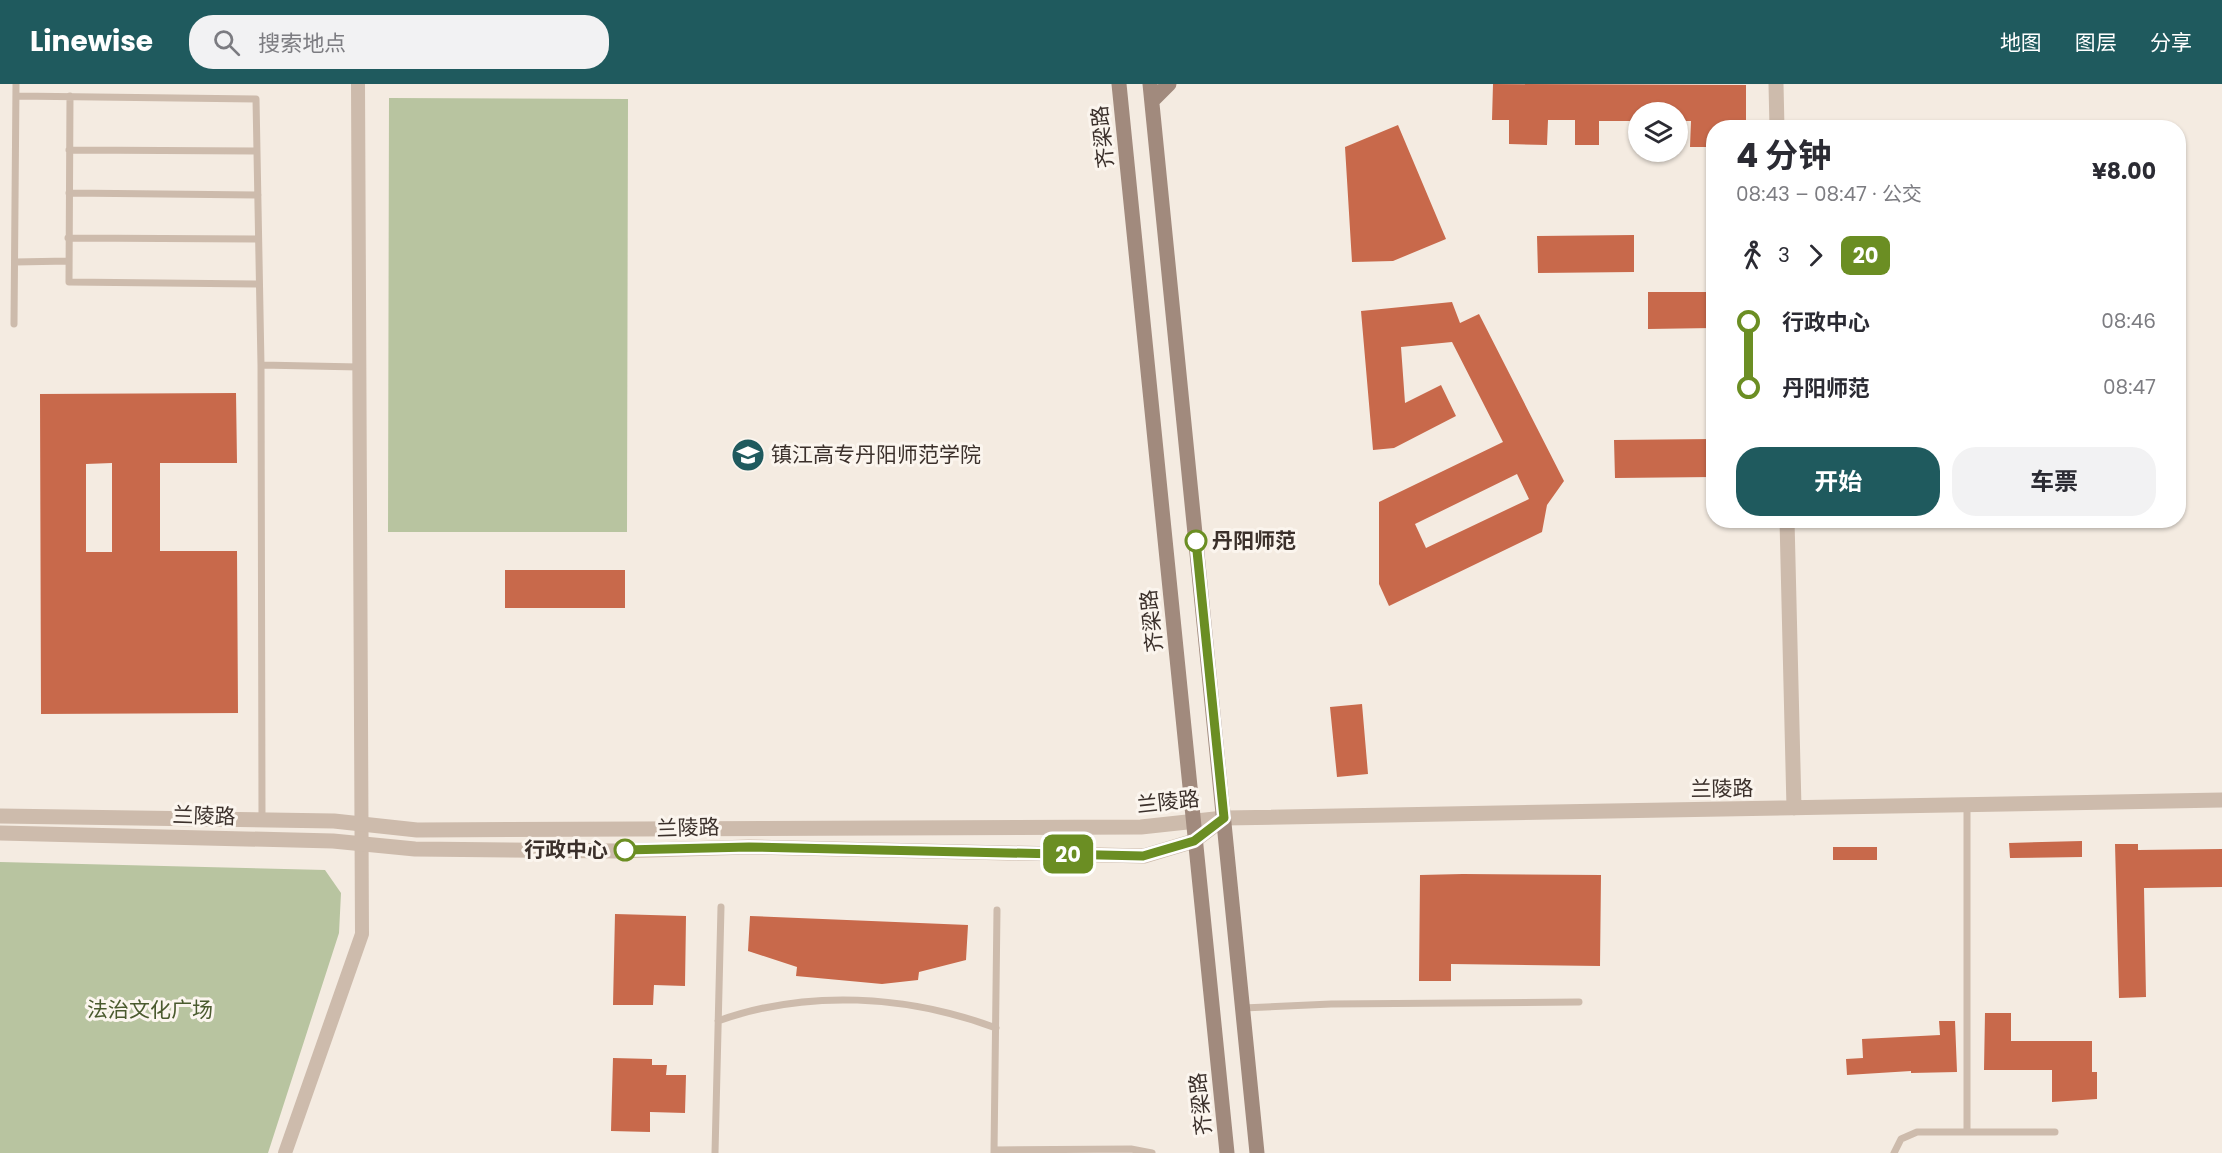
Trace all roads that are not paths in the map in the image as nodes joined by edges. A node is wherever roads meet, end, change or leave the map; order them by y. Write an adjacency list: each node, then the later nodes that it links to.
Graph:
1 (16, 84): 8 (lane)
2 (358, 84): 23 (street)
3 (1110, 84): 7 (main road)
4 (1150, 84): 10 (main road)
5 (1169, 84): 10 (main road)
6 (1776, 84): 11 (street)
7 (1119, 92): 31 (main road, 齐梁路)
8 (15, 96): 9 (lane); 19 (lane)
9 (70, 96): 12 (lane); 13 (lane)
10 (1152, 101): 29 (main road)
11 (1777, 120)
12 (69, 150): 13 (lane); 14 (lane)
13 (257, 151): 15 (lane)
14 (69, 193): 15 (lane); 16 (lane)
15 (258, 195): 17 (lane)
16 (68, 238): 17 (lane); 18 (lane)
17 (258, 239): 20 (lane)
18 (69, 261): 19 (lane); 20 (lane)
19 (15, 262): 21 (lane)
20 (259, 284): 22 (lane)
21 (14, 324)
22 (261, 365): 23 (lane); 30 (lane)
23 (360, 367): 32 (street)
24 (1787, 528): 27 (street)
25 (2222, 800): 26 (street, 兰陵路)
26 (1967, 806): 27 (street, 兰陵路); 42 (lane)
27 (1794, 808): 29 (street, 兰陵路)
28 (0, 816): 30 (street, 兰陵路)
29 (1224, 818): 31 (street, 兰陵路); 34 (street, 兰陵路); 39 (main road)
30 (262, 820): 32 (street, 兰陵路)
31 (1193, 821): 32 (street, 兰陵路); 34 (main road, 齐梁路)
32 (362, 824): 35 (street)
33 (0, 833): 35 (street, 兰陵路)
34 (1194, 841): 35 (street, 兰陵路); 48 (main road, 齐梁路)
35 (362, 844): 45 (street)
36 (721, 907): 40 (lane)
37 (997, 910): 41 (lane)
38 (1579, 1002): 39 (lane)
39 (1242, 1008): 49 (main road)
40 (718, 1021): 41 (lane); 46 (lane)
41 (996, 1028): 44 (lane)
42 (1967, 1131): 43 (lane); 50 (lane)
43 (2055, 1131)
44 (994, 1151): 47 (lane)
45 (285, 1153)
46 (716, 1153)
47 (1152, 1153)
48 (1227, 1153)
49 (1257, 1153)
50 (1894, 1153)

